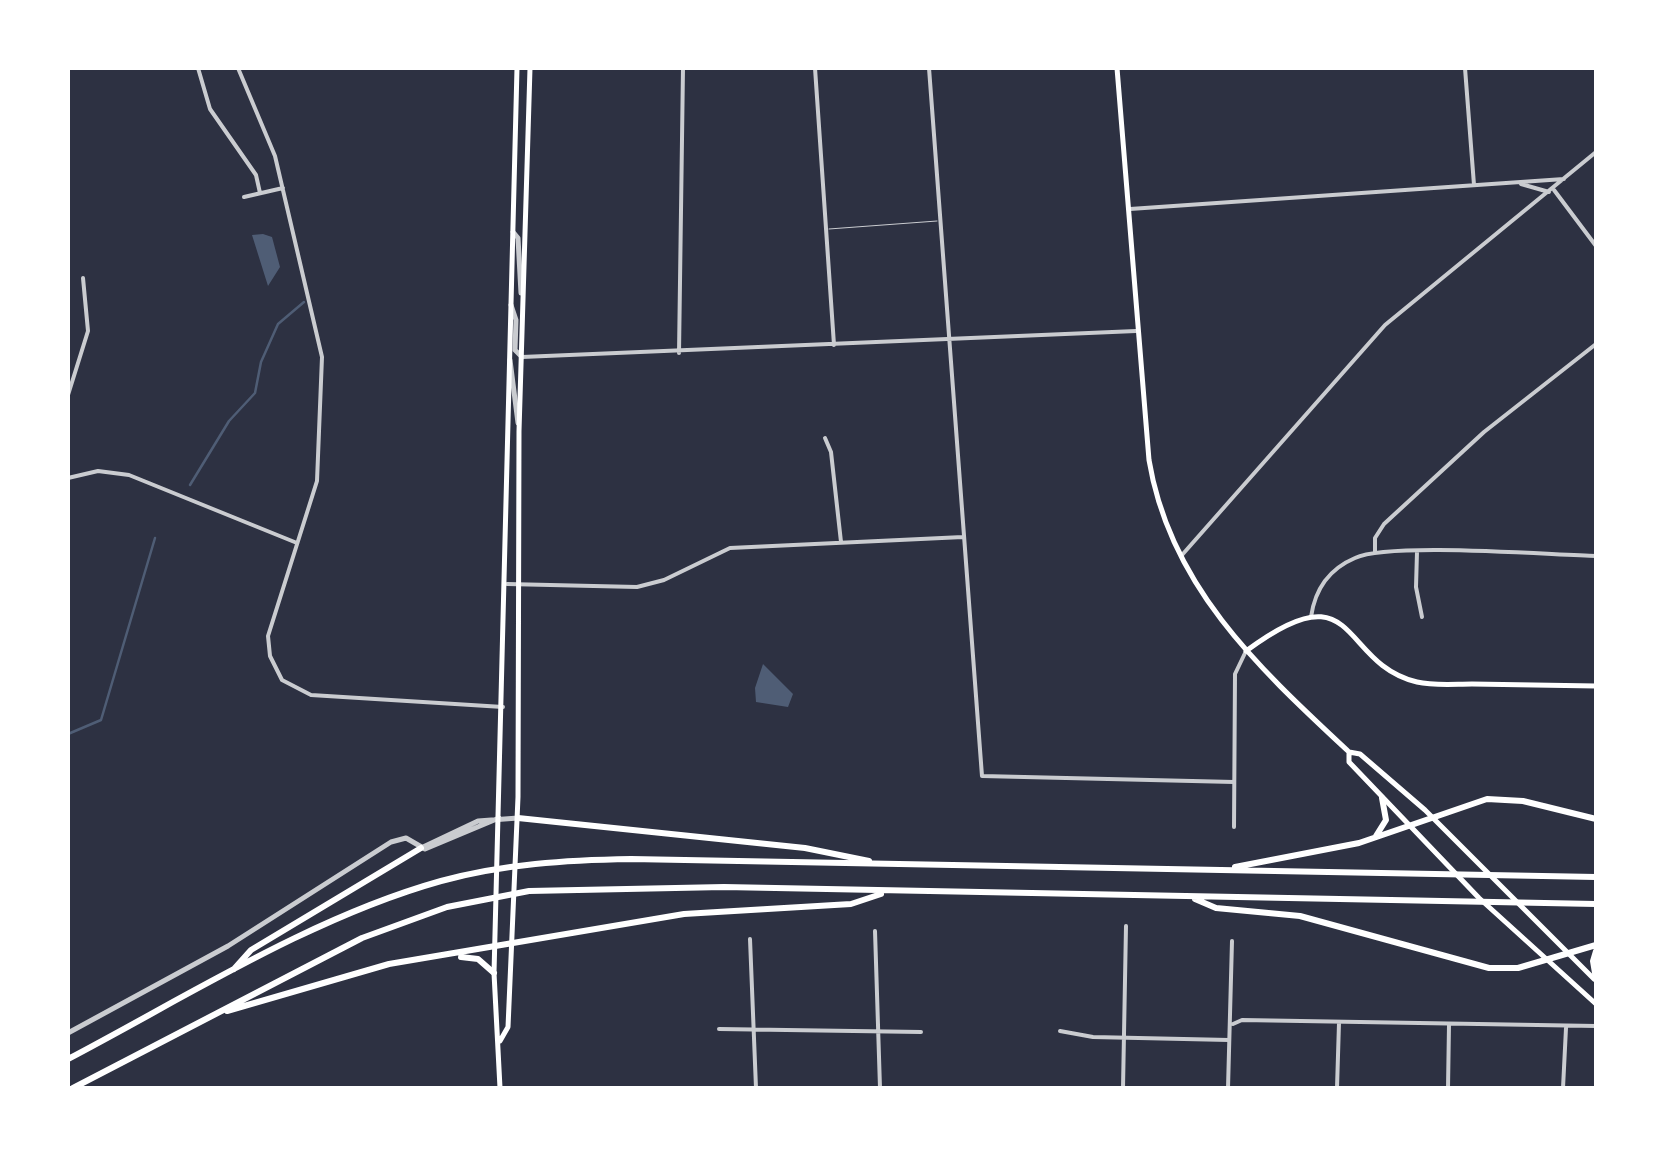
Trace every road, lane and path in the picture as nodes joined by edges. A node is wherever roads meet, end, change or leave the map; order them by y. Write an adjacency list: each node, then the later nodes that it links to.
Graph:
1 (198, 68): 16 (street)
2 (238, 68): 14 (street)
3 (516, 68): 21 (main road)
4 (530, 68): 24 (main road)
5 (683, 68): 30 (street)
6 (814, 68): 20 (street)
7 (929, 68): 19 (street)
8 (1117, 68): 18 (main road)
9 (1465, 68): 13 (street)
10 (1596, 152): 11 (street)
11 (1564, 180): 12 (street); 15 (street)
12 (1517, 182): 13 (street); 15 (street)
13 (1474, 185): 18 (street)
14 (283, 188): 16 (street); 39 (street)
15 (1551, 190): 22 (street); 42 (street)
16 (260, 193): 17 (street)
17 (244, 197)
18 (1128, 209): 26 (main road)
19 (940, 221): 20 (lane); 27 (street)
20 (826, 229): 29 (street)
21 (511, 232): 24 (street); 25 (main road)
22 (1596, 246)
23 (84, 278): 33 (street)
24 (523, 301): 32 (main road)
25 (509, 303): 31 (main road); 32 (street)
26 (1136, 331): 27 (street); 42 (main road)
27 (948, 340): 29 (street); 37 (street)
28 (1596, 344): 40 (street)
29 (834, 345): 30 (street)
30 (678, 352): 32 (street)
31 (508, 357): 34 (street); 44 (main road)
32 (522, 357): 34 (main road)
33 (68, 394)
34 (519, 431): 45 (main road)
35 (824, 438): 38 (street)
36 (68, 477): 39 (street)
37 (963, 537): 38 (street); 52 (street)
38 (841, 542): 45 (street)
39 (298, 543): 50 (street)
40 (1376, 552): 41 (street); 47 (street)
41 (1417, 552): 43 (street); 46 (street)
42 (1180, 556): 48 (main road)
43 (1596, 556)
44 (507, 584): 45 (street); 50 (main road)
45 (520, 585): 56 (main road)
46 (1422, 617)
47 (1312, 618): 48 (main road); 49 (main road)
48 (1246, 650): 51 (main road); 52 (street)
49 (1596, 686)
50 (503, 707): 55 (main road)
51 (1349, 752): 53 (main road); 54 (main road)
52 (1234, 782): 59 (street)
53 (1382, 798): 58 (main road); 60 (highway)
54 (1430, 816): 57 (highway); 58 (highway); 75 (main road)
55 (499, 818): 56 (street); 61 (street); 73 (main road)
56 (518, 818): 62 (highway); 72 (main road)
57 (1596, 818)
58 (1408, 826): 60 (highway); 77 (main road)
59 (1234, 827)
60 (1375, 837): 63 (highway)
61 (420, 848): 79 (highway); 93 (street)
62 (890, 864): 63 (highway); 79 (highway)
63 (1217, 870): 64 (highway)
64 (1596, 877)
65 (890, 891): 66 (highway); 72 (highway); 82 (highway)
66 (1192, 897): 67 (highway); 77 (highway)
67 (1596, 904)
68 (1126, 926): 94 (street)
69 (875, 931): 91 (street)
70 (750, 939): 88 (street)
71 (1232, 941): 84 (street)
72 (514, 946): 73 (highway); 96 (main road)
73 (495, 948): 76 (highway); 78 (main road)
74 (1596, 948): 75 (highway); 80 (highway)
75 (1569, 953): 77 (highway); 80 (main road)
76 (453, 956): 78 (highway); 82 (highway)
77 (1546, 961): 81 (main road)
78 (494, 972): 96 (main road)
79 (228, 975): 97 (highway)
80 (1596, 980)
81 (1596, 1004)
82 (216, 1013): 98 (highway)
83 (1339, 1023): 84 (street); 85 (street); 104 (street)
84 (1233, 1024): 95 (street)
85 (1449, 1026): 87 (street); 105 (street)
86 (1596, 1026): 87 (street)
87 (1566, 1028): 106 (street)
88 (754, 1029): 89 (street); 91 (street); 100 (street)
89 (719, 1030)
90 (1060, 1030): 94 (street)
91 (878, 1031): 92 (street); 101 (street)
92 (921, 1032)
93 (68, 1034)
94 (1124, 1037): 95 (street); 102 (street)
95 (1229, 1040): 103 (street)
96 (500, 1042): 99 (main road)
97 (68, 1058)
98 (73, 1088)
99 (500, 1088)
100 (756, 1088)
101 (880, 1088)
102 (1122, 1088)
103 (1228, 1088)
104 (1337, 1088)
105 (1448, 1088)
106 (1563, 1088)

